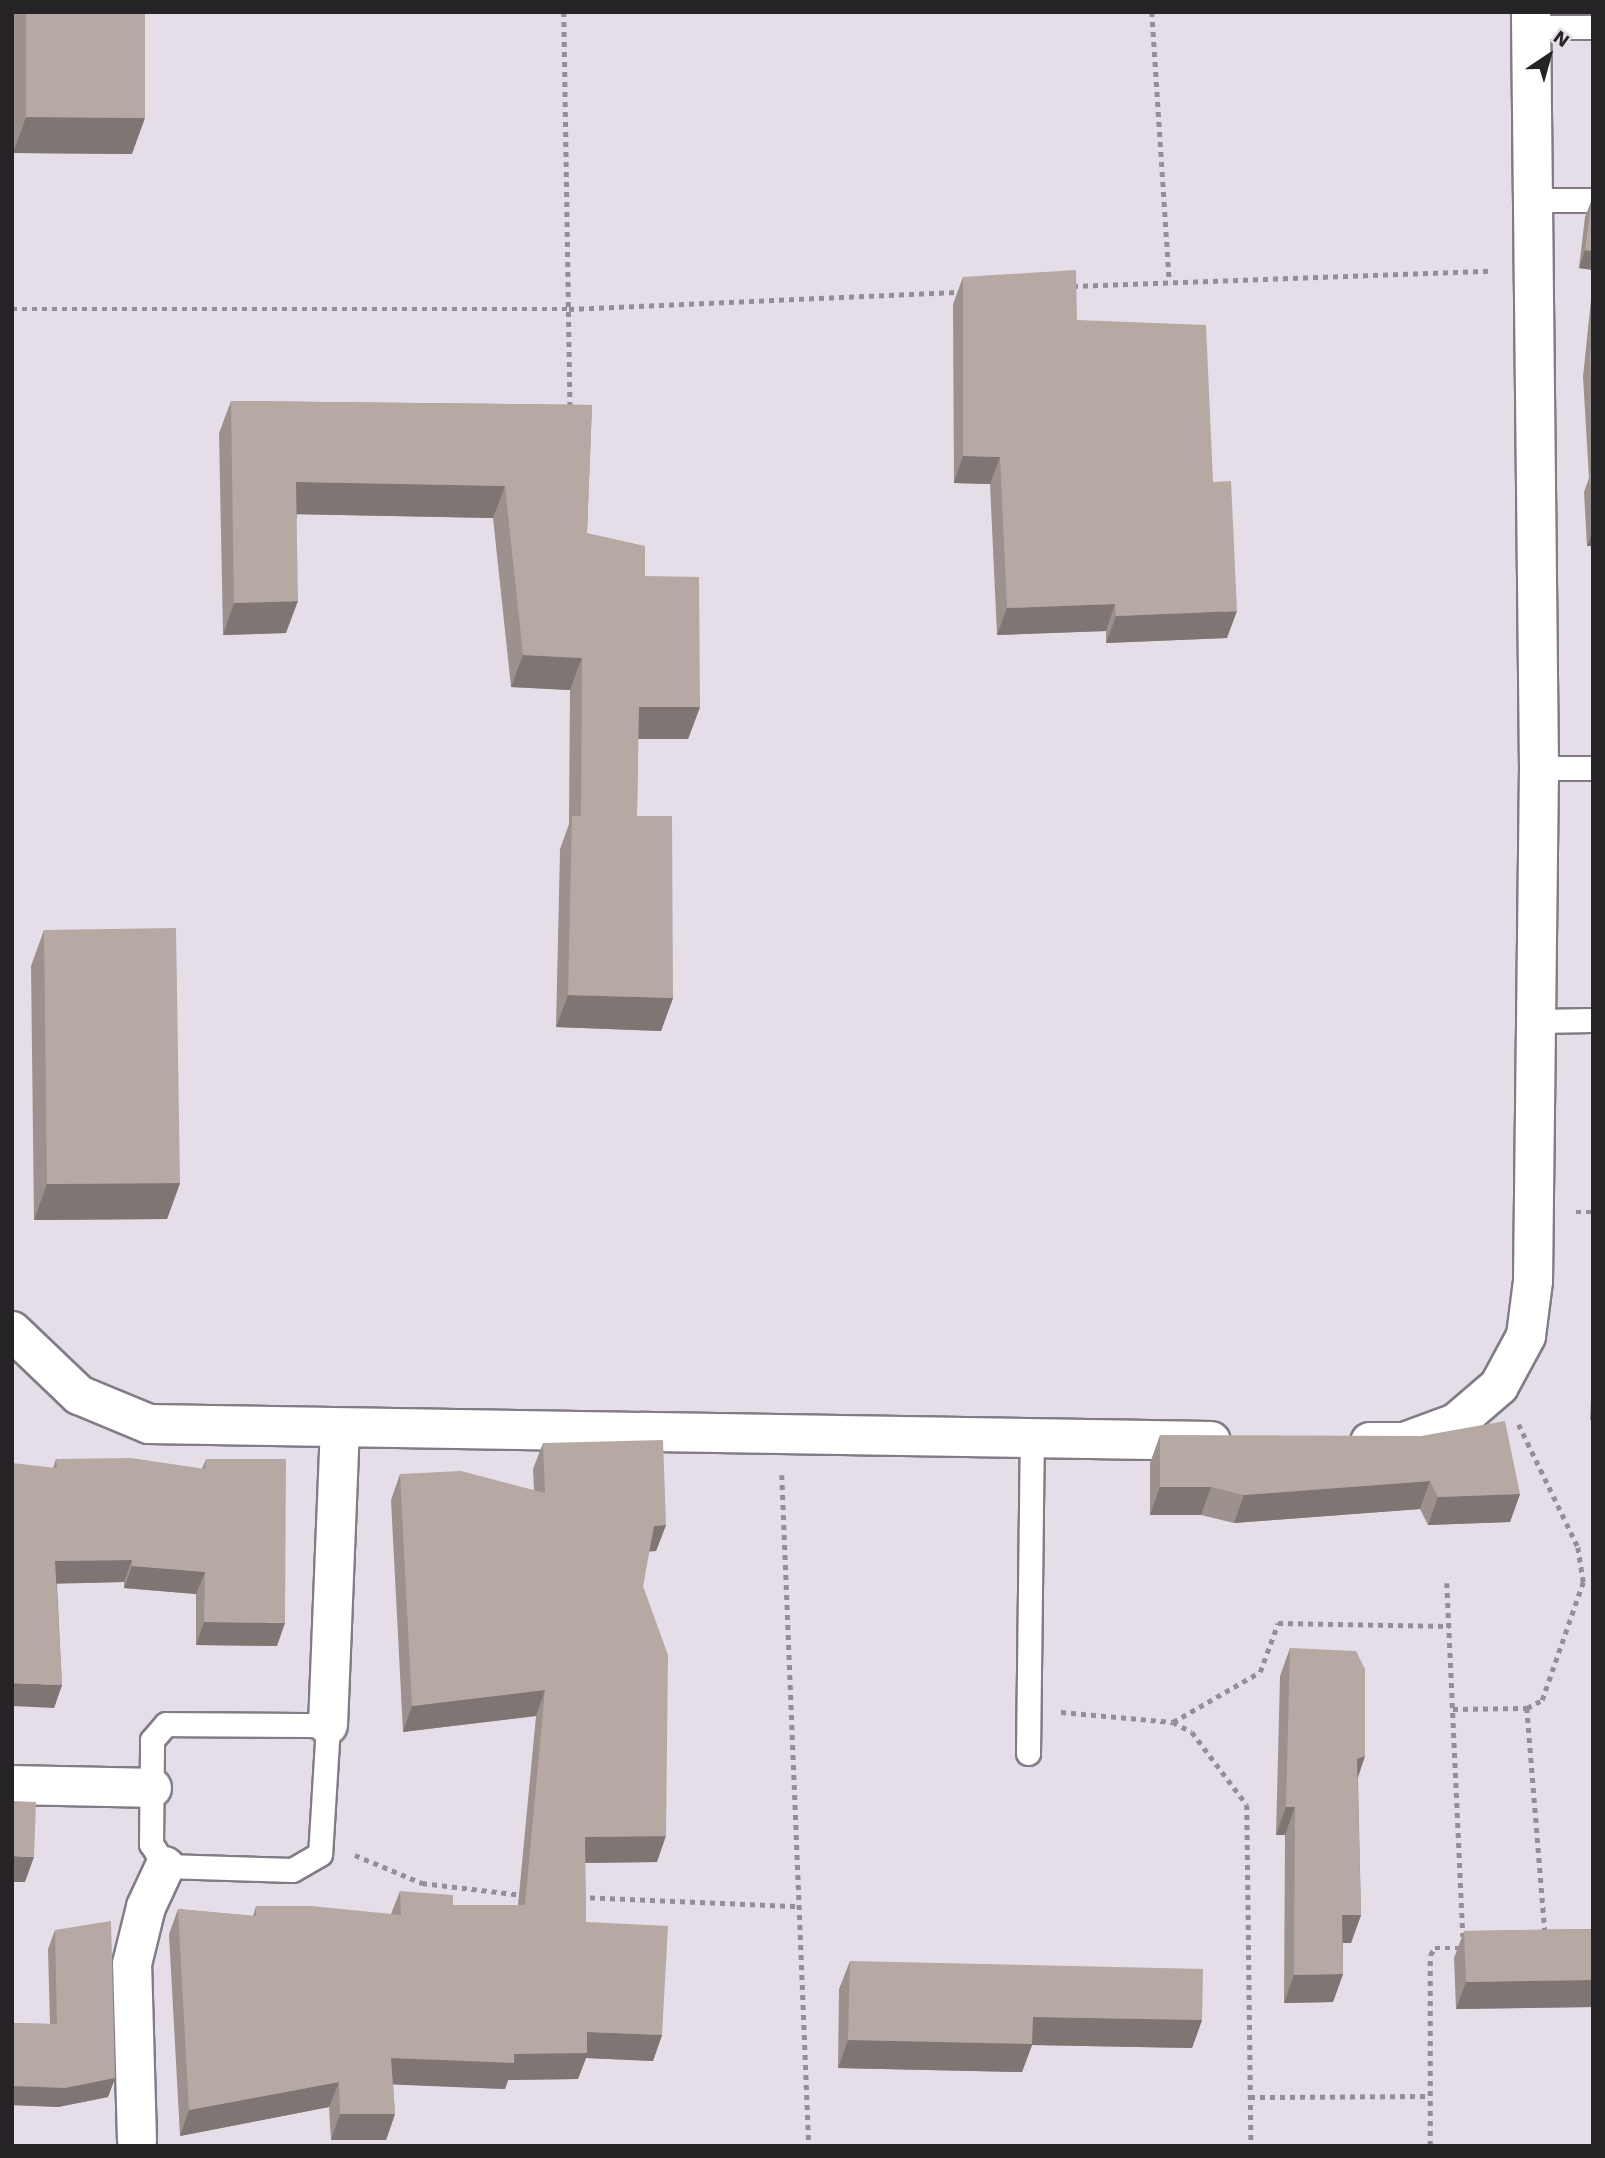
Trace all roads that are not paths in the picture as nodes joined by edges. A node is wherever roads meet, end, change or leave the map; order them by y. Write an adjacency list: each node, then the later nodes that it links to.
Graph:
1 (1531, 20): 2 (lane); 4 (street)
2 (1593, 27)
3 (1593, 200): 4 (lane)
4 (1533, 201): 5 (street)
5 (1539, 768): 6 (lane); 8 (street)
6 (1593, 768)
7 (1593, 1020): 8 (lane)
8 (1536, 1021): 13 (street)
9 (12, 1331): 10 (street)
10 (340, 1431): 11 (street); 14 (street)
11 (1032, 1440): 12 (street); 15 (lane)
12 (1252, 1442)
13 (1334, 1443)
14 (328, 1725): 17 (lane); 18 (lane)
15 (1028, 1753)
16 (12, 1785): 17 (street)
17 (152, 1788): 18 (lane)
18 (165, 1866): 19 (street)
19 (137, 2140)

